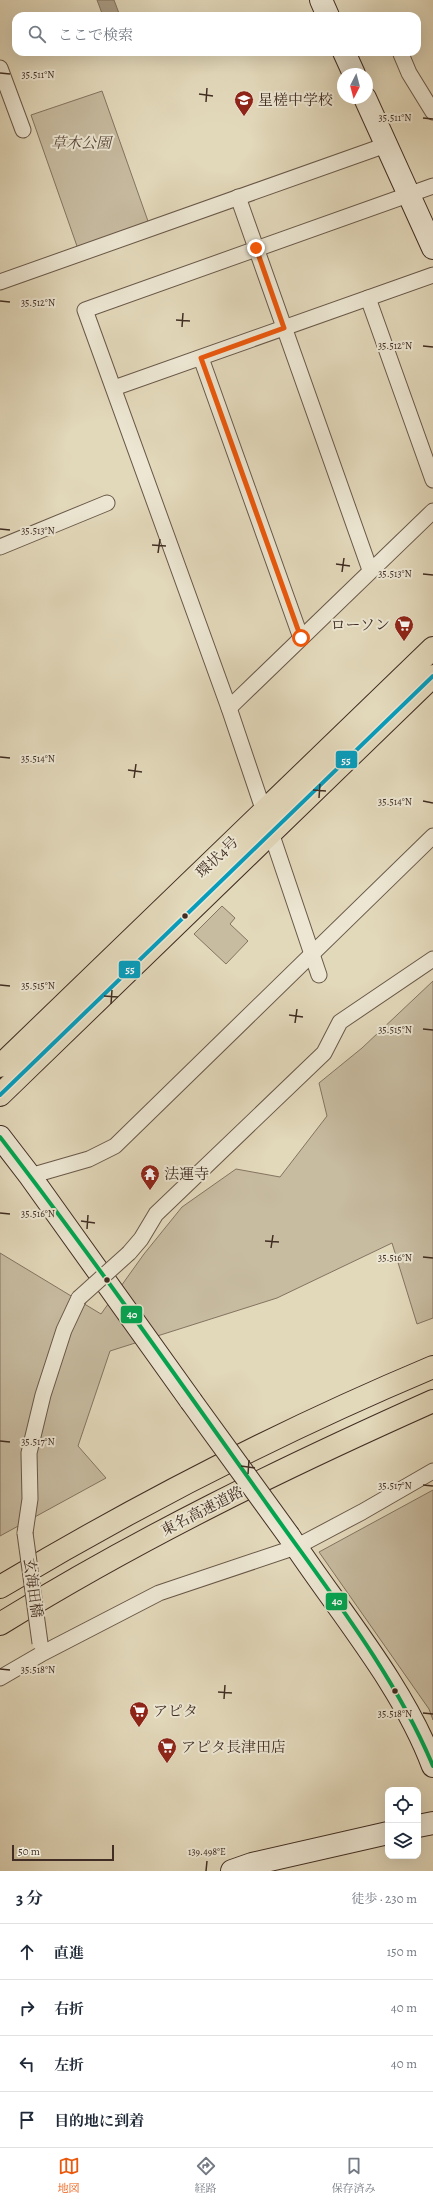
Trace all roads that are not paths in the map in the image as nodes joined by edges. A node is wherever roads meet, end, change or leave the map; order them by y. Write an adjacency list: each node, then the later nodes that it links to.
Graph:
1 (321, 0): 2 (street)
2 (326, 12)
3 (346, 56): 6 (street)
4 (402, 56): 8 (street)
5 (0, 68): 9 (street)
6 (351, 68)
7 (367, 104): 10 (street)
8 (433, 112)
9 (23, 130)
10 (386, 145): 12 (street); 13 (street)
11 (433, 186): 12 (street)
12 (408, 194): 14 (street); 15 (street)
13 (238, 197): 14 (street); 17 (street)
14 (256, 248): 19 (street); 21 (street)
15 (433, 248)
16 (433, 275): 18 (street)
17 (0, 282)
18 (368, 298): 19 (street); 22 (street)
19 (284, 328): 20 (street); 26 (street)
20 (201, 358): 21 (street); 27 (street)
21 (114, 388): 30 (street)
22 (433, 480)
23 (107, 503): 25 (street)
24 (433, 511): 26 (street)
25 (0, 547)
26 (370, 570): 27 (street)
27 (301, 638): 30 (street)
28 (433, 648): 31 (main road, 環状4号)
29 (433, 676): 32 (main road, 環状4号)
30 (229, 708): 31 (street)
31 (264, 811): 32 (street); 37 (main road, 環状4号)
32 (271, 833): 34 (street); 38 (main road, 環状4号)
33 (433, 836): 34 (street)
34 (313, 954): 36 (street); 40 (street)
35 (433, 959): 47 (street, 玄海田橋, bridge)
36 (319, 975)
37 (0, 1066)
38 (0, 1095)
39 (0, 1137): 40 (street)
40 (30, 1176): 44 (street, bridge)
41 (433, 1367): 45 (main road)
42 (433, 1401): 46 (main road, 東名高速道路)
43 (433, 1472): 44 (street)
44 (293, 1542): 47 (street); 49 (street)
45 (0, 1587)
46 (0, 1624)
47 (41, 1648): 48 (street)
48 (0, 1678)
49 (433, 1766)
50 (433, 1823): 51 (street)
51 (421, 1825)
52 (385, 1834): 53 (street)
53 (232, 1871)

